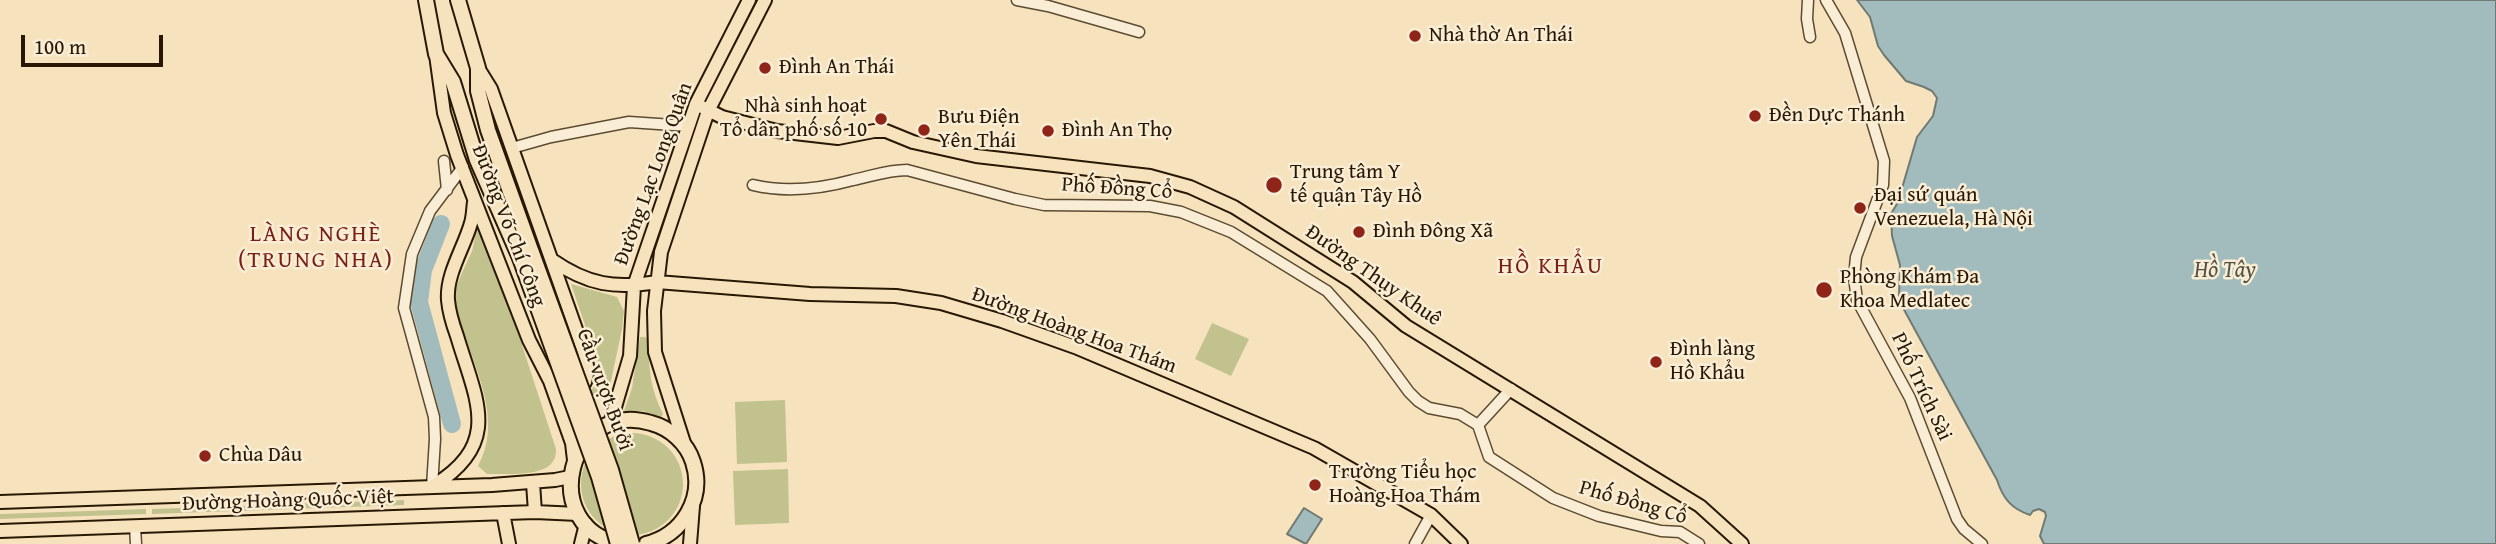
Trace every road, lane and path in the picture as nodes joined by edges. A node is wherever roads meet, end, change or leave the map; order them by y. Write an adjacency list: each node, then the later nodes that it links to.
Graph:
1 (426, 0): 10 (highway, Đường Võ Chí Công)
2 (458, 0): 11 (highway)
3 (749, 0): 12 (main road, Đường Lạc Long Quân)
4 (765, 0): 12 (main road, Đường Lạc Long Quân)
5 (1808, 0): 9 (street)
6 (1826, 0): 55 (street, Phố Trích Sài)
7 (1015, 4): 8 (street)
8 (1139, 32)
9 (1810, 37)
10 (436, 54): 16 (main road, Đường Võ Chí Công); 21 (highway)
11 (478, 68): 14 (main road, Đường Võ Chí Công); 21 (highway)
12 (702, 107): 13 (main road, Đường Lạc Long Quân); 20 (main road, Đường Thụy Khuê); 24 (main road, Đường Lạc Long Quân)
13 (688, 126): 14 (street); 25 (main road, Đường Lạc Long Quân)
14 (512, 148): 22 (main road, Đường Võ Chí Công)
15 (444, 161): 18 (street)
16 (463, 167): 18 (street); 19 (main road, Đường Võ Chí Công)
17 (753, 185): 23 (street, Phố Đồng Cổ)
18 (447, 190): 34 (street)
19 (474, 198): 26 (main road, Đường Võ Chí Công); 34 (main road)
20 (1294, 243): 23 (street); 27 (main road, Đường Thụy Khuê)
21 (526, 255): 47 (highway, Cầu vượt Bưởi, bridge); 48 (highway, Cầu vượt Bưởi, bridge)
22 (552, 260): 25 (main road, Đường Hoàng Hoa Thám); 26 (main road, Đường Võ Chí Công)
23 (1283, 263): 29 (street, Phố Đồng Cổ)
24 (657, 282): 25 (main road, Đường Hoàng Hoa Thám); 30 (main road, Đường Lạc Long Quân); 39 (main road, Đường Hoàng Hoa Thám)
25 (634, 286): 28 (main road, Đường Lạc Long Quân)
26 (550, 381): 31 (main road, Đường Võ Chí Công)
27 (1511, 389): 29 (street); 54 (main road, Đường Thụy Khuê)
28 (610, 424): 30 (highway); 31 (highway)
29 (1478, 425): 53 (street, Phố Đồng Cổ)
30 (685, 446): 36 (highway)
31 (574, 460): 32 (highway)
32 (570, 477): 33 (main road, Đường Hoàng Quốc Việt); 41 (highway)
33 (533, 483): 34 (main road, Đường Hoàng Quốc Việt); 37 (main road)
34 (432, 487): 35 (main road, Đường Hoàng Quốc Việt)
35 (0, 502)
36 (693, 503): 43 (highway); 50 (main road)
37 (535, 512): 38 (main road, Đường Hoàng Quốc Việt); 41 (main road, Đường Hoàng Quốc Việt)
38 (503, 513): 40 (main road, Đường Hoàng Quốc Việt); 45 (main road)
39 (1431, 515): 51 (street); 52 (main road, Đường Hoàng Hoa Thám)
40 (135, 526): 42 (main road, Đường Hoàng Quốc Việt); 44 (street)
41 (589, 528): 46 (main road); 47 (highway)
42 (0, 531)
43 (666, 540): 49 (highway)
44 (136, 544)
45 (509, 544)
46 (581, 544)
47 (619, 544)
48 (632, 544)
49 (646, 544)
50 (690, 544)
51 (1415, 544)
52 (1461, 544)
53 (1699, 544)
54 (1742, 544)
55 (1982, 544)

